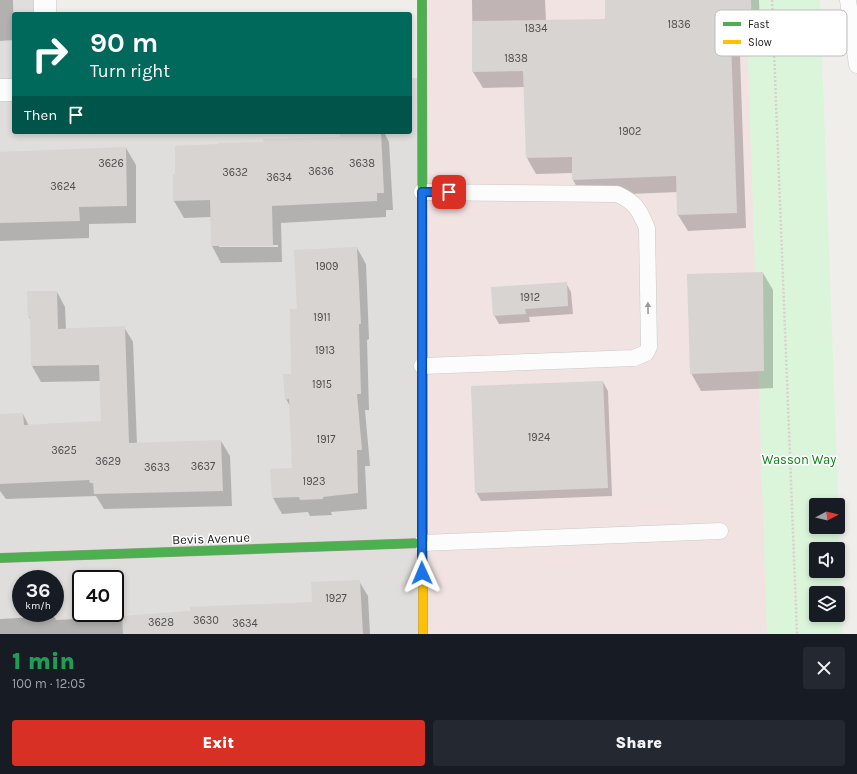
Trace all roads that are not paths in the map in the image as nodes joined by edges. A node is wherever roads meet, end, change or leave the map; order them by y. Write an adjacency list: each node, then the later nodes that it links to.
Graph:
1 (45, 0): 4 (street)
2 (422, 0): 6 (street)
3 (848, 0): 5 (lane)
4 (45, 12)
5 (857, 65)
6 (416, 78): 9 (street)
7 (0, 90): 8 (street)
8 (12, 90)
9 (422, 192): 10 (street); 10 (lane, one-way to 9)
10 (422, 366): 12 (street)
11 (720, 531): 12 (lane)
12 (422, 543): 13 (street, Bevis Avenue); 14 (street)
13 (0, 558)
14 (423, 634)

